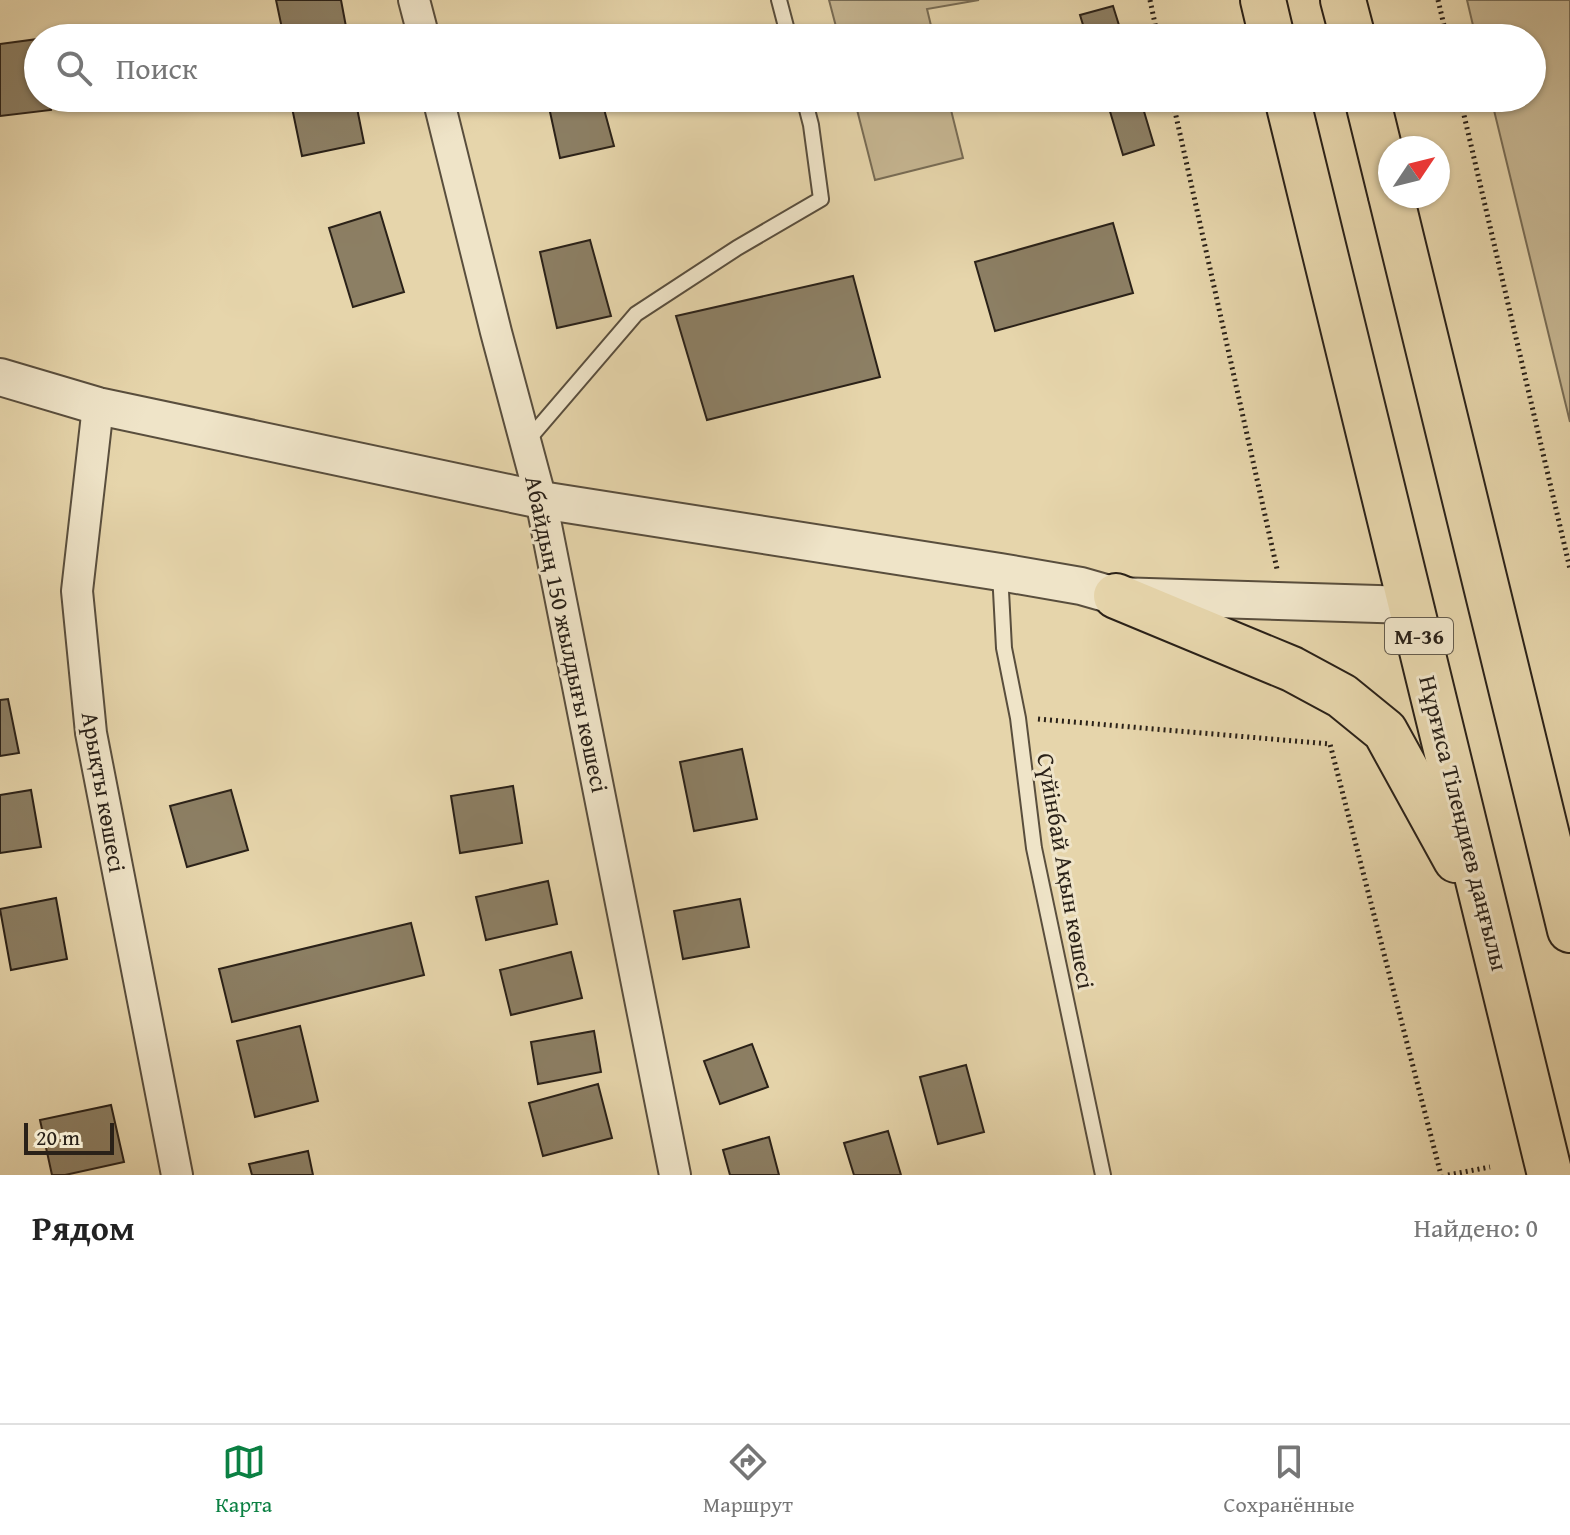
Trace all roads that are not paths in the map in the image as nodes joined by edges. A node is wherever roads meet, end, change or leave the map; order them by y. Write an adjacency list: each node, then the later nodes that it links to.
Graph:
1 (414, 0): 5 (street)
2 (779, 0): 6 (lane)
3 (1263, 0): 7 (main road)
4 (1343, 0): 8 (main road)
5 (420, 24)
6 (785, 24)
7 (1269, 24)
8 (1349, 24)
9 (441, 112): 17 (street, Абайдың 150 жылдығы көшесі)
10 (808, 112): 17 (lane)
11 (1290, 112): 21 (main road, Нұрғиса Тілендиев даңғылы / M-36)
12 (1370, 112): 13 (main road)
13 (1378, 144)
14 (1393, 208): 23 (main road)
15 (0, 377): 16 (street)
16 (98, 406): 18 (street); 24 (street, Арықты көшесі)
17 (526, 441): 18 (street, Абайдың 150 жылдығы көшесі)
18 (541, 500): 19 (street); 25 (street, Абайдың 150 жылдығы көшесі)
19 (1000, 572): 20 (street); 26 (lane, Сүйінбай Ақын көшесі)
20 (1116, 596): 21 (street); 22 (main road)
21 (1411, 605): 22 (main road, Нұрғиса Тілендиев даңғылы / M-36)
22 (1487, 918): 27 (main road, Нұрғиса Тілендиев даңғылы / M-36)
23 (1570, 930)
24 (177, 1175)
25 (675, 1175)
26 (1103, 1175)
27 (1550, 1175)

